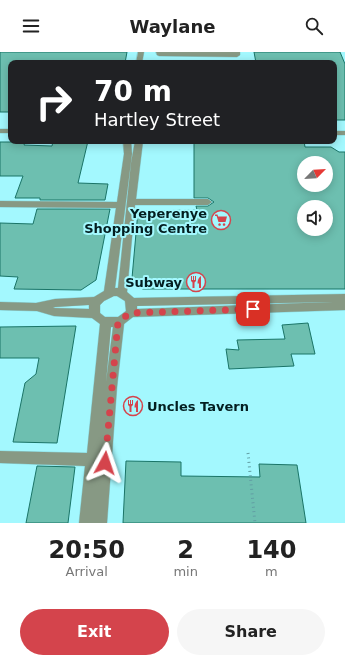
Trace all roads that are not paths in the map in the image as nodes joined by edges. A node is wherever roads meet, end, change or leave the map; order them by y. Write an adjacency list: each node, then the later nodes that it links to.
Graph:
1 (159, 52): 2 (street)
2 (237, 52)
3 (127, 144): 8 (street)
4 (138, 144): 5 (street)
5 (131, 202): 6 (street); 10 (street)
6 (208, 202)
7 (0, 204): 8 (street)
8 (122, 205): 9 (street)
9 (109, 293): 10 (street); 12 (street)
10 (122, 294): 13 (street)
11 (345, 298): 13 (street)
12 (96, 301): 16 (street); 18 (street)
13 (131, 302): 17 (street)
14 (0, 306): 16 (street)
15 (345, 306): 17 (street)
16 (36, 307): 18 (street)
17 (130, 313): 20 (street)
18 (95, 314): 19 (street)
19 (106, 322): 20 (street); 22 (street)
20 (118, 322): 24 (street)
21 (0, 458): 22 (street)
22 (92, 460): 23 (street)
23 (86, 523)
24 (100, 523)

